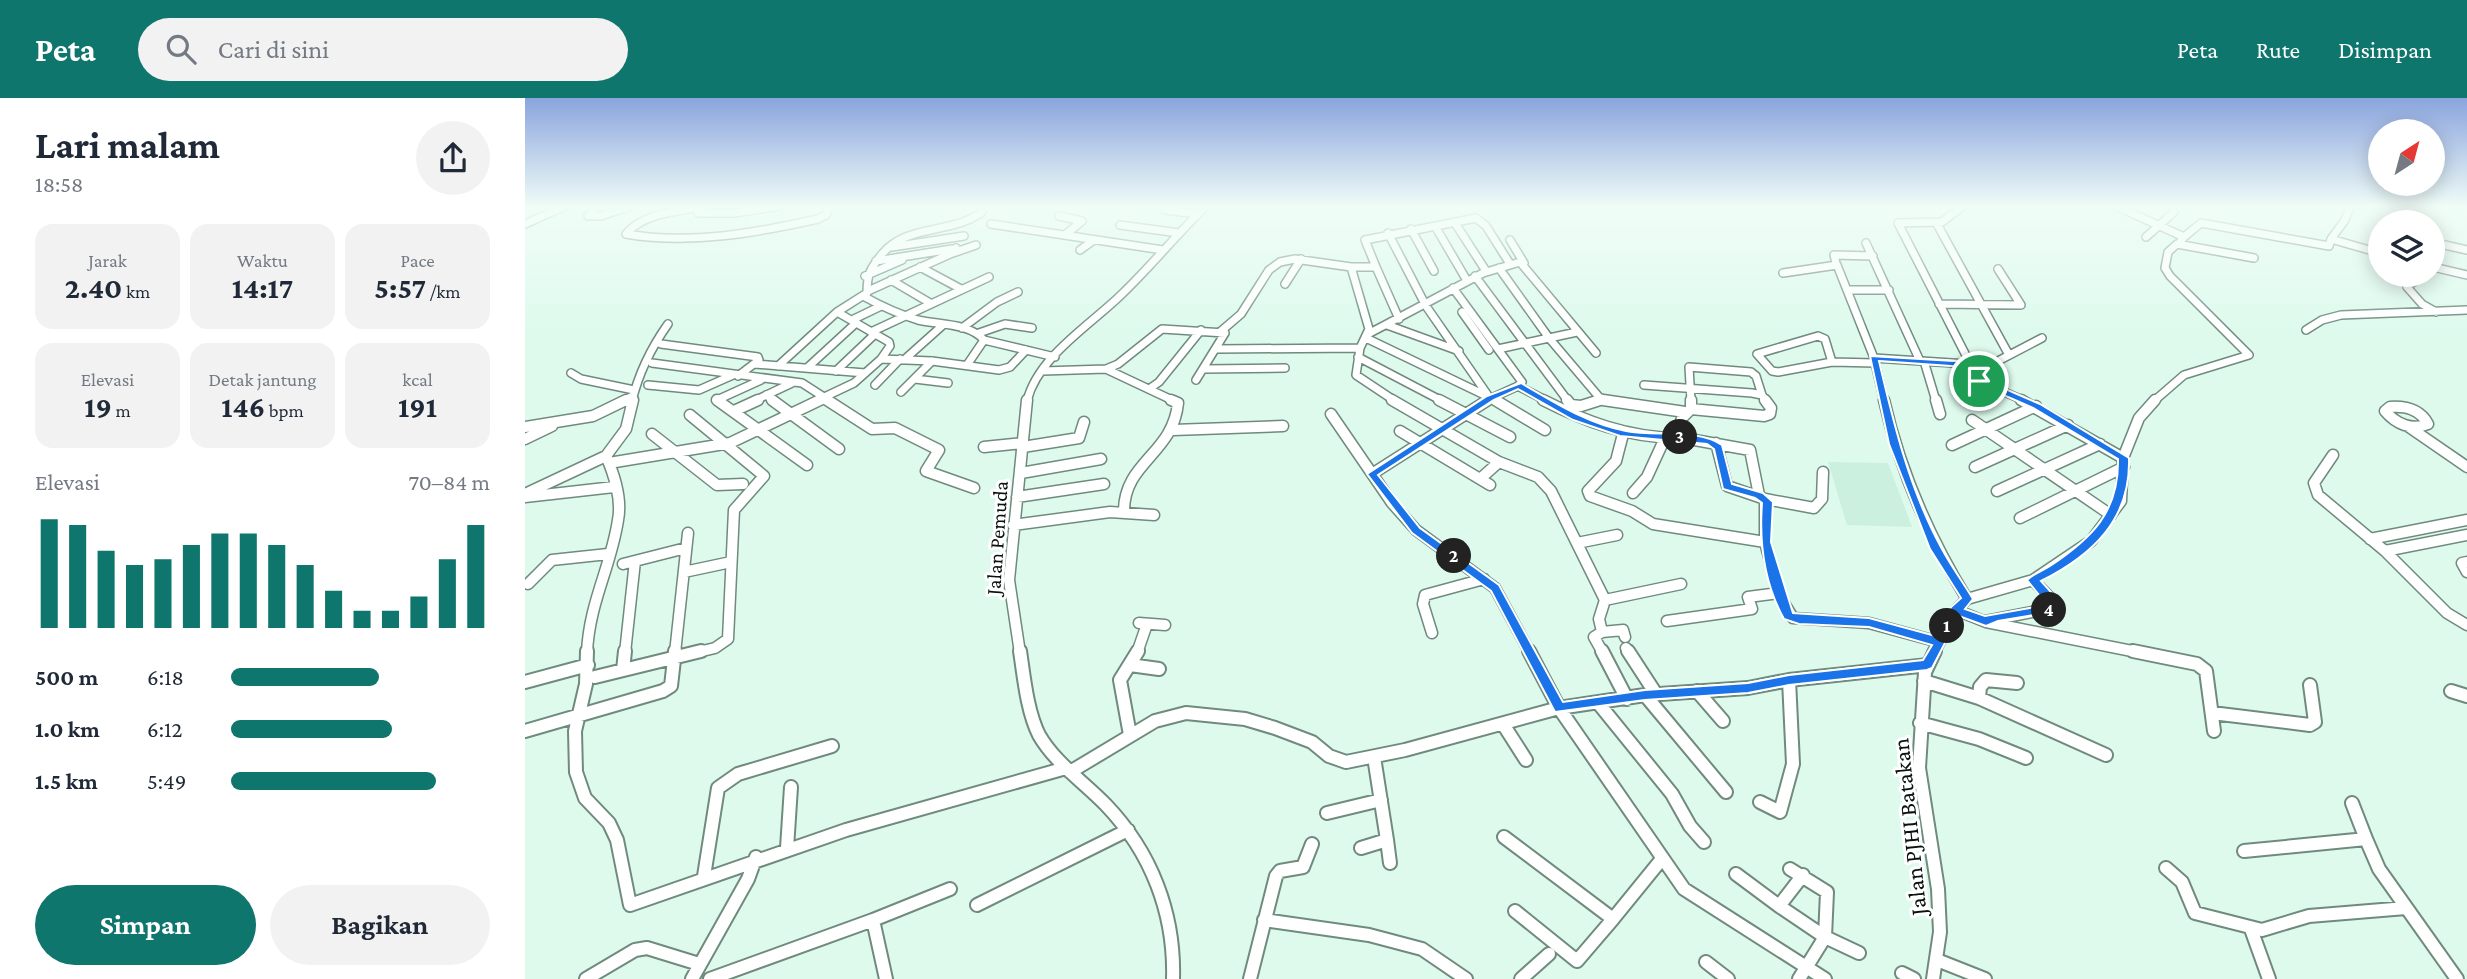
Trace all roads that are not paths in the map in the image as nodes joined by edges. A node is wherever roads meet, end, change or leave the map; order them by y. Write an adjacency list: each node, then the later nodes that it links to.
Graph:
1 (887, 247): 27 (street)
2 (957, 247): 22 (street)
3 (969, 247): 22 (street)
4 (1084, 247): 19 (street)
5 (1143, 247): 20 (street)
6 (1166, 247): 20 (street, Jalan Pemuda)
7 (1368, 247): 33 (street)
8 (1395, 247): 60 (street)
9 (1421, 247): 37 (street)
10 (1447, 247): 44 (street)
11 (1471, 247): 38 (street)
12 (1499, 247): 30 (street)
13 (1514, 247): 28 (street)
14 (1868, 247): 24 (street)
15 (1910, 247): 57 (street)
16 (1950, 247): 58 (street)
17 (2173, 247): 174 (street)
18 (2194, 247): 25 (street)
19 (1080, 250)
20 (1163, 250): 92 (street, Jalan Pemuda)
21 (933, 251): 22 (street); 22 (street); 23 (street)
22 (955, 251): 31 (street)
23 (915, 254): 27 (street); 41 (street)
24 (1873, 256): 29 (street); 53 (street)
25 (2255, 258)
26 (1301, 259): 32 (street); 47 (street); 74 (street)
27 (876, 261): 41 (street)
28 (1524, 263): 30 (street); 46 (street)
29 (1836, 263): 39 (street); 52 (street)
30 (1510, 264): 34 (street)
31 (920, 267): 45 (street); 50 (street)
32 (1351, 267): 33 (street); 78 (street)
33 (1376, 267): 65 (street)
34 (1499, 268): 38 (street); 79 (street)
35 (1998, 269): 58 (street)
36 (2445, 270): 40 (street)
37 (1434, 271)
38 (1486, 271): 42 (street)
39 (1783, 273)
40 (2467, 275)
41 (865, 276): 55 (street)
42 (1475, 276): 44 (street); 84 (street)
43 (989, 277): 50 (street)
44 (1466, 279): 51 (street)
45 (891, 280): 55 (street); 56 (street)
46 (1540, 283): 48 (street); 75 (street)
47 (1285, 284)
48 (1528, 285)
49 (2407, 287): 63 (street)
50 (961, 289): 56 (street)
51 (1450, 290): 60 (street); 87 (street)
52 (1847, 290): 53 (street); 95 (street)
53 (1889, 290): 97 (street)
54 (1018, 292): 70 (street)
55 (865, 293): 59 (street); 62 (street)
56 (930, 303): 64 (street)
57 (1939, 304): 58 (street); 101 (street)
58 (1982, 305): 91 (street)
59 (881, 306): 64 (street); 66 (street)
60 (1426, 306): 65 (street); 88 (street)
61 (2467, 310): 63 (street)
62 (838, 312): 66 (street); 103 (street)
63 (2437, 313): 73 (street)
64 (907, 314): 68 (street); 76 (street)
65 (1399, 319): 69 (street)
66 (855, 321): 76 (street); 104 (street)
67 (668, 324): 126 (street)
68 (943, 325): 70 (street); 82 (street)
69 (1387, 325): 78 (street); 88 (street)
70 (962, 328): 77 (street)
71 (1032, 328): 77 (street)
72 (1201, 330): 74 (street); 106 (street); 123 (street)
73 (2306, 330)
74 (1220, 332): 85 (street)
75 (1577, 332): 79 (street); 90 (street)
76 (873, 333): 93 (street); 108 (street)
77 (982, 336): 86 (street); 102 (street)
78 (1367, 336): 89 (street); 129 (street)
79 (1549, 338): 84 (street); 131 (street)
80 (2042, 338): 91 (street)
81 (914, 340): 82 (street)
82 (925, 341): 94 (street)
83 (661, 344): 100 (street)
84 (1524, 344): 87 (street); 131 (street)
85 (1218, 349): 89 (street); 107 (street)
86 (1027, 350): 92 (street); 102 (street)
87 (1493, 350): 122 (street)
88 (1459, 351): 129 (street)
89 (1359, 353): 137 (street); 148 (street)
90 (1596, 353)
91 (2009, 355): 113 (street)
92 (1055, 357): 109 (street, Jalan Pemuda)
93 (881, 359): 94 (street); 111 (street)
94 (903, 359): 96 (street); 120 (street)
95 (1874, 360): 97 (street); 98 (street); 222 (street)
96 (932, 361): 102 (street); 114 (street)
97 (1922, 361): 101 (street); 138 (street)
98 (1832, 362): 98 (street)
99 (652, 363): 112 (street)
100 (755, 364): 103 (street); 112 (street)
101 (1968, 364): 113 (street)
102 (967, 365)
103 (778, 366): 104 (street)
104 (807, 368): 108 (street)
105 (1286, 368): 107 (street)
106 (1106, 369): 109 (street); 123 (street)
107 (1204, 369): 116 (street)
108 (836, 371): 111 (street)
109 (1043, 371): 164 (street, Jalan Pemuda)
110 (571, 373): 126 (street)
111 (865, 373): 130 (street)
112 (736, 375): 115 (street); 119 (street)
113 (1977, 377): 132 (street); 133 (street)
114 (915, 379): 118 (street); 125 (street)
115 (761, 380): 117 (street); 134 (street)
116 (1196, 380)
117 (792, 383): 127 (street); 130 (street)
118 (948, 383)
119 (648, 385)
120 (875, 385)
121 (1644, 385): 124 (street)
122 (1518, 386): 129 (street); 155 (street)
123 (1149, 388): 150 (street)
124 (1689, 388): 128 (street); 128 (street); 135 (street)
125 (901, 392)
126 (633, 393): 142 (street); 172 (street)
127 (766, 395): 134 (street); 140 (street)
128 (1762, 395): 135 (street)
129 (1489, 396): 137 (street); 151 (street)
130 (825, 397): 140 (street); 188 (street)
131 (1602, 399): 135 (street)
132 (1984, 401)
133 (2036, 406): 144 (street); 153 (street)
134 (734, 411): 149 (street)
135 (1688, 411): 157 (street)
136 (1331, 414): 181 (street)
137 (1467, 414): 148 (street); 156 (street)
138 (1940, 414)
139 (689, 415): 162 (street)
140 (789, 415): 149 (street); 167 (street)
141 (1972, 421): 153 (street)
142 (558, 422): 147 (street); 159 (street)
143 (1084, 422): 164 (street)
144 (2068, 425): 163 (street); 168 (street)
145 (1283, 426): 150 (street)
146 (2409, 426): 177 (street)
147 (525, 427)
148 (1444, 429): 160 (street); 173 (street)
149 (758, 430): 162 (street); 175 (street)
150 (1173, 430): 196 (street)
151 (1545, 430)
152 (1399, 431): 160 (street)
153 (1986, 431): 165 (street); 168 (street)
154 (652, 434): 169 (street)
155 (1623, 434): 158 (street); 207 (street)
156 (1510, 437)
157 (1678, 437): 158 (street); 161 (street)
158 (1665, 438): 192 (street)
159 (525, 439)
160 (1421, 443): 181 (street); 183 (street)
161 (1716, 443): 194 (street); 194 (street)
162 (723, 444): 169 (street); 182 (street)
163 (2100, 444): 174 (street); 178 (street)
164 (1023, 445): 166 (street); 179 (street, Jalan Pemuda)
165 (1952, 445)
166 (984, 447)
167 (839, 449)
168 (2014, 450): 176 (street); 178 (street)
169 (678, 453): 172 (street); 184 (street)
170 (2333, 454): 205 (street)
171 (1101, 459): 179 (street)
172 (607, 460): 187 (street); 189 (street)
173 (1499, 462): 183 (street); 206 (street)
174 (2124, 462): 191 (street); 198 (street)
175 (807, 465)
176 (1975, 467)
177 (2467, 467)
178 (2043, 470): 190 (street); 191 (street)
179 (1021, 472): 193 (street, Jalan Pemuda)
180 (1823, 472): 194 (street)
181 (1372, 474): 217 (street)
182 (764, 476): 184 (street); 195 (street)
183 (1480, 479): 186 (street)
184 (743, 484): 195 (street)
185 (1104, 484): 193 (street)
186 (1490, 485)
187 (614, 487): 189 (street); 210 (street)
188 (974, 488)
189 (526, 490)
190 (1997, 491)
191 (2075, 491): 198 (street); 199 (street)
192 (1633, 493)
193 (1017, 497): 201 (street, Jalan Pemuda)
194 (1762, 497): 207 (street)
195 (736, 505): 212 (street)
196 (1124, 511): 197 (street); 201 (street)
197 (1154, 515)
198 (2111, 515): 218 (street)
199 (2020, 517)
200 (2467, 520): 205 (street)
201 (1013, 525): 265 (street, Jalan Pemuda)
202 (688, 533): 208 (street)
203 (2467, 535): 209 (street)
204 (1617, 536): 206 (street)
205 (2370, 539): 209 (street)
206 (1577, 542): 223 (street)
207 (1765, 542): 221 (street)
208 (686, 548): 211 (street); 215 (street)
209 (2385, 551): 228 (street)
210 (608, 554): 219 (street); 233 (street)
211 (635, 561): 214 (street); 237 (street)
212 (731, 562): 215 (street); 232 (street)
213 (2467, 562): 216 (street)
214 (623, 564)
215 (684, 572): 232 (street)
216 (2467, 572)
217 (1484, 579): 230 (street); 251 (street)
218 (2033, 580): 222 (street); 226 (street)
219 (529, 584)
220 (1681, 584): 223 (street)
221 (1779, 593): 225 (street); 231 (street)
222 (1967, 599): 224 (street, Jalan PJHI Batakan)
223 (1605, 600): 229 (street)
224 (1956, 610): 226 (street); 231 (street, Jalan PJHI Batakan)
225 (1667, 621)
226 (1986, 622): 252 (street)
227 (1165, 625): 234 (street)
228 (2467, 625)
229 (1602, 632): 246 (street); 249 (street)
230 (1432, 633)
231 (1939, 642): 235 (street, Jalan PJHI Batakan)
232 (676, 657): 237 (street); 253 (street)
233 (588, 664): 241 (street); 253 (street)
234 (1131, 665): 236 (street); 259 (street)
235 (1927, 665): 239 (street); 240 (street, Jalan PJHI Batakan)
236 (1159, 669)
237 (623, 670): 238 (street)
238 (595, 677)
239 (1789, 680): 244 (street); 269 (street)
240 (1924, 681): 248 (street); 255 (street, Jalan PJHI Batakan)
241 (525, 682)
242 (2017, 683): 248 (street)
243 (2309, 685): 252 (street)
244 (1697, 691): 246 (street); 254 (street)
245 (2451, 691): 247 (street)
246 (1651, 695): 249 (street); 267 (street)
247 (2467, 696)
248 (1979, 698): 261 (street)
249 (1627, 699): 250 (street)
250 (1599, 704): 251 (street); 276 (street)
251 (1559, 708): 256 (street); 282 (street)
252 (2212, 713): 258 (street)
253 (578, 715): 257 (street); 286 (street)
254 (1723, 721)
255 (1920, 723): 263 (street); 299 (street, Jalan PJHI Batakan)
256 (1503, 724): 262 (street); 264 (street)
257 (525, 731)
258 (2214, 731)
259 (1130, 735): 262 (street); 265 (street)
260 (832, 746): 286 (street)
261 (2106, 755)
262 (1374, 757): 268 (street)
263 (2026, 758)
264 (1526, 760)
265 (1068, 770): 272 (street, Jalan Pemuda); 278 (street)
266 (791, 787): 278 (street)
267 (1726, 792)
268 (1381, 800): 271 (street); 275 (street)
269 (1760, 802)
270 (2352, 803): 274 (street)
271 (1327, 813)
272 (1128, 830): 288 (street); 307 (street, Jalan Pemuda)
273 (1504, 836): 292 (street)
274 (2366, 839): 280 (street); 290 (street)
275 (1387, 840): 279 (street); 283 (street)
276 (1704, 842)
277 (1312, 844): 294 (street)
278 (787, 848): 281 (street)
279 (1361, 848)
280 (2243, 851)
281 (756, 857): 286 (street); 301 (street)
282 (1661, 860): 292 (street); 302 (street)
283 (1390, 863)
284 (2166, 868): 295 (street)
285 (1736, 874): 289 (street)
286 (704, 876)
287 (950, 889): 293 (street)
288 (977, 905)
289 (1779, 906): 296 (street); 296 (street)
290 (2406, 908): 295 (street); 316 (street)
291 (1514, 911): 292 (street)
292 (1613, 919)
293 (873, 920): 305 (street); 306 (street)
294 (1263, 920): 308 (street); 309 (street)
295 (2251, 929): 315 (street)
296 (1825, 937): 297 (street); 302 (street)
297 (1859, 953)
298 (1549, 954): 310 (street)
299 (1937, 960): 313 (street, Jalan PJHI Batakan); 314 (street)
300 (1706, 962): 311 (street)
301 (699, 964): 303 (street); 304 (street)
302 (1803, 973): 312 (street)
303 (586, 979)
304 (692, 979)
305 (710, 979)
306 (886, 979)
307 (1174, 979)
308 (1250, 979)
309 (1466, 979)
310 (1521, 979)
311 (1728, 979)
312 (1825, 979)
313 (1933, 979)
314 (1985, 979)
315 (2269, 979)
316 (2457, 979)

